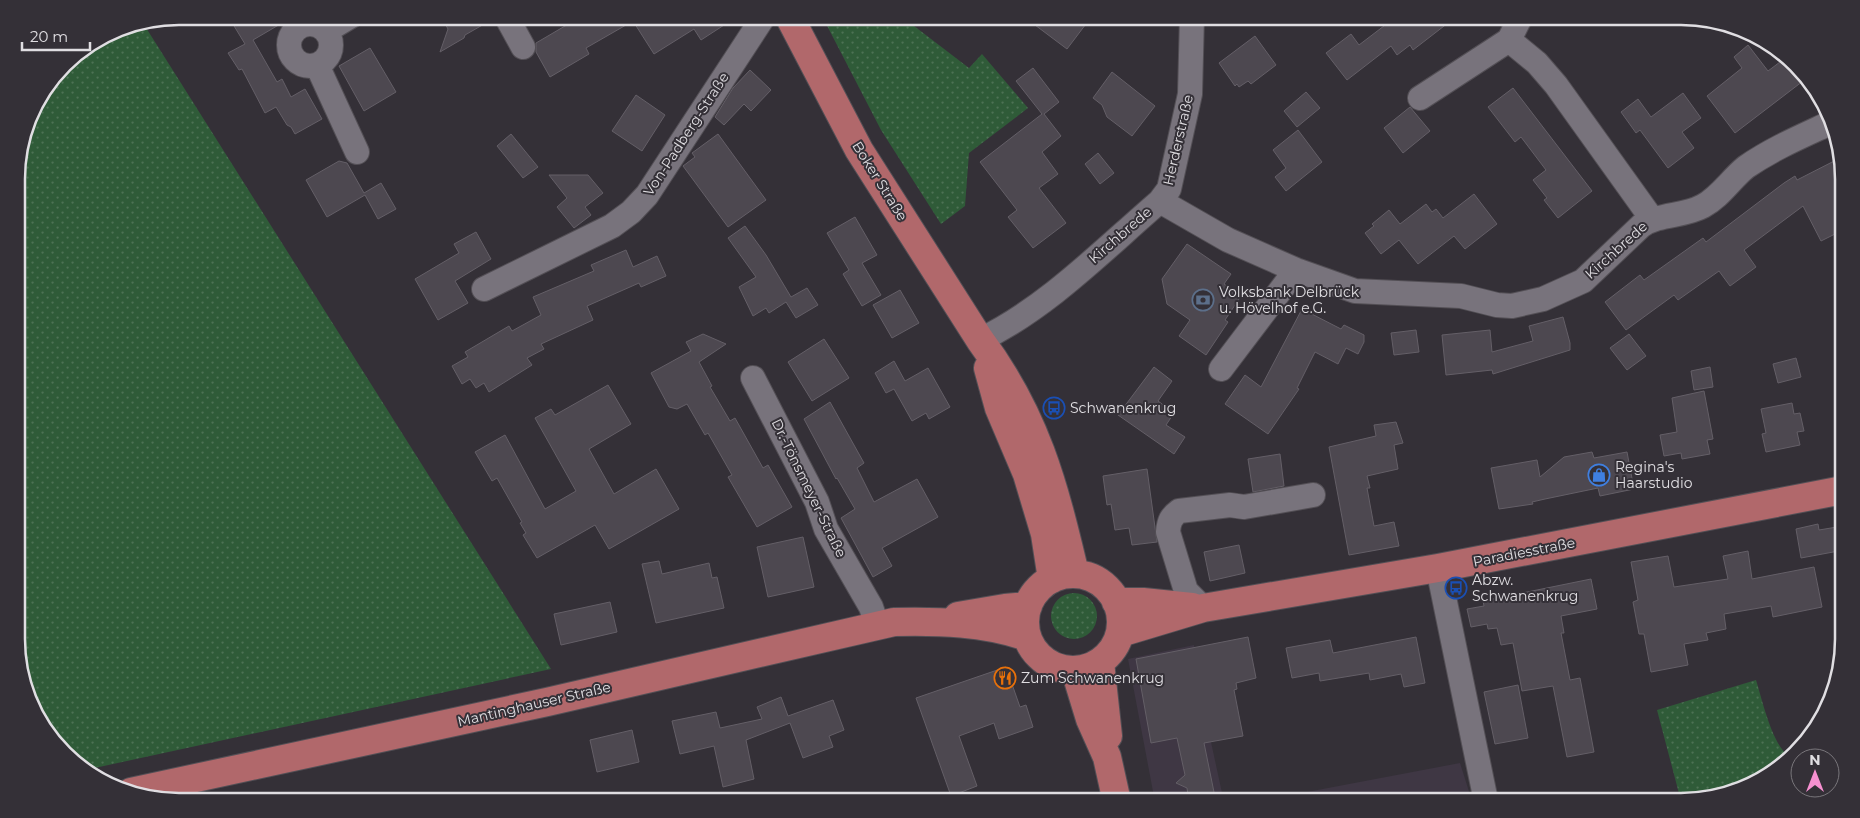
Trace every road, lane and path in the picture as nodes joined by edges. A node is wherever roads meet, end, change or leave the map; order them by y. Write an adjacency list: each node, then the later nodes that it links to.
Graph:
1 (301, 25): 12 (street)
2 (319, 25): 9 (street)
3 (335, 25): 9 (street)
4 (511, 25): 11 (street)
5 (758, 25): 19 (street, Von-Padberg-Straße)
6 (794, 25): 20 (main road, Boker Straße)
7 (1192, 25): 16 (street, Herderstraße)
8 (1516, 25): 10 (street)
9 (326, 30): 12 (street)
10 (1509, 40): 13 (street); 17 (street)
11 (523, 47)
12 (317, 65): 15 (street)
13 (1420, 98)
14 (1825, 125): 17 (street, Kirchbrede)
15 (357, 152)
16 (1160, 201): 18 (street, Kirchbrede); 20 (street, Kirchbrede)
17 (1652, 219): 18 (street, Kirchbrede)
18 (1296, 270): 21 (street)
19 (484, 289)
20 (980, 340): 26 (main road, Boker Straße)
21 (1221, 369)
22 (753, 378): 31 (street, Dr.-Tönsmeyer-Straße)
23 (1835, 492): 25 (main road, Paradiesstraße)
24 (1313, 496): 29 (street)
25 (1438, 568): 29 (main road, Paradiesstraße); 37 (street)
26 (1064, 577): 27 (main road); 28 (main road)
27 (1116, 602): 29 (main road, Paradiesstraße); 32 (main road)
28 (1028, 606): 30 (main road, Mantinghauser Straße); 33 (main road)
29 (1203, 608): 32 (main road, Paradiesstraße)
30 (937, 621): 31 (main road, Mantinghauser Straße); 33 (main road, Mantinghauser Straße)
31 (876, 625): 35 (main road, Mantinghauser Straße)
32 (1120, 633): 34 (main road)
33 (1027, 637): 34 (main road)
34 (1087, 666): 36 (main road)
35 (145, 789)
36 (1115, 793)
37 (1484, 793)

